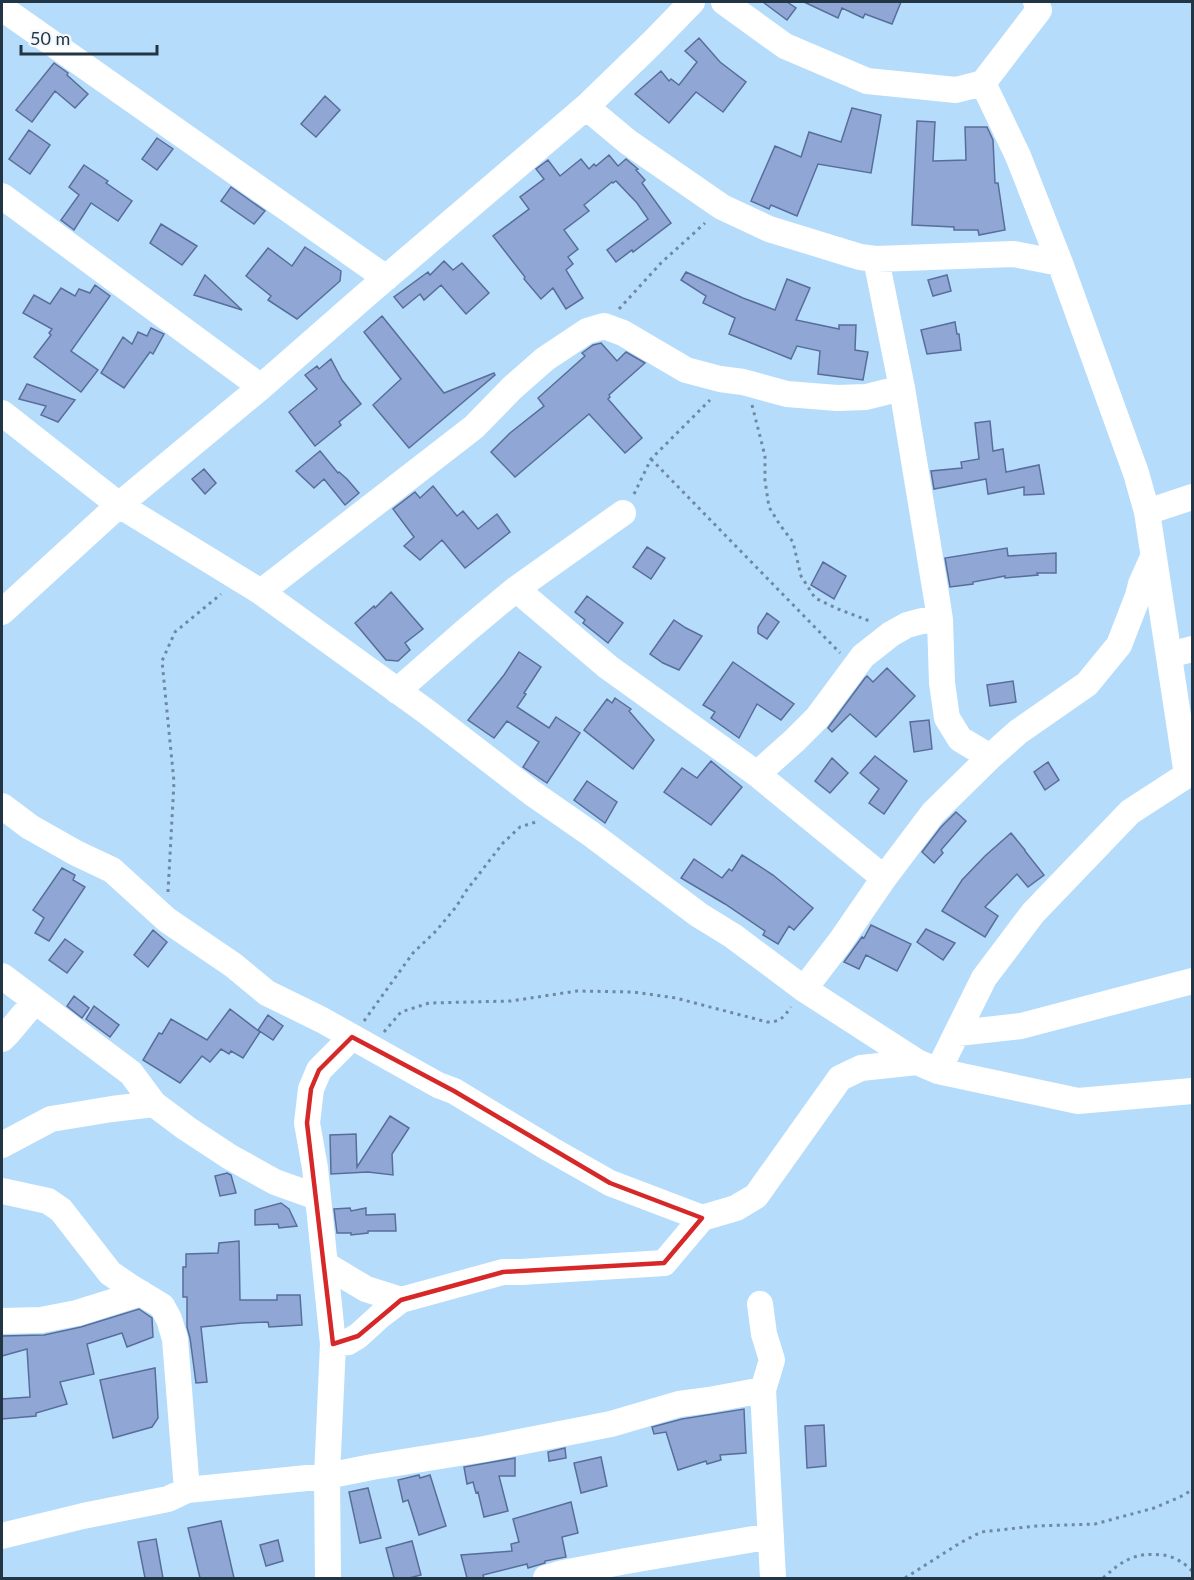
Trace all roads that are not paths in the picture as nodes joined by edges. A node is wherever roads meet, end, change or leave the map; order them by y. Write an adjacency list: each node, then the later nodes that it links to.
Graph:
1 (692, 2): 6 (street)
2 (724, 2): 5 (street)
3 (1043, 4): 5 (street)
4 (5, 17): 10 (street)
5 (983, 83): 9 (street)
6 (586, 108): 8 (street); 10 (street)
7 (2, 196): 11 (street)
8 (876, 259): 9 (street); 12 (street)
9 (1060, 263): 16 (street)
10 (386, 278): 11 (street)
11 (261, 387): 15 (street)
12 (902, 388): 20 (street); 22 (street)
13 (2, 412): 15 (street)
14 (1192, 497): 16 (street)
15 (119, 505): 20 (street); 21 (street)
16 (1147, 512): 18 (street)
17 (623, 513): 19 (street)
18 (1154, 557): 23 (street); 25 (street)
19 (516, 589): 24 (street); 26 (street)
20 (261, 592): 24 (street)
21 (2, 612)
22 (940, 620): 25 (street); 26 (street)
23 (1181, 652): 27 (street)
24 (397, 691): 32 (street)
25 (990, 757): 29 (street)
26 (757, 774): 29 (street)
27 (1190, 784): 34 (street)
28 (2, 806): 36 (street)
29 (884, 878): 32 (street)
30 (2, 976): 33 (street)
31 (1192, 981): 34 (street)
32 (804, 989): 37 (street)
33 (35, 1001): 35 (street); 39 (street)
34 (958, 1033): 37 (street)
35 (2, 1039)
36 (361, 1042): 42 (street); 43 (street)
37 (927, 1066): 38 (street); 43 (street)
38 (1192, 1091)
39 (154, 1104): 40 (street); 42 (street)
40 (2, 1145)
41 (2, 1191): 45 (street)
42 (317, 1197): 44 (street)
43 (702, 1218): 46 (street)
44 (326, 1265): 46 (street); 49 (street)
45 (141, 1293): 48 (street); 52 (street)
46 (401, 1300): 49 (street)
47 (760, 1304): 50 (street)
48 (2, 1321)
49 (333, 1344): 51 (street)
50 (763, 1390): 51 (street); 54 (street)
51 (327, 1476): 52 (street); 56 (street)
52 (187, 1490): 53 (street)
53 (2, 1536)
54 (771, 1536): 55 (street); 58 (street)
55 (626, 1570): 57 (street)
56 (328, 1578)
57 (546, 1578)
58 (773, 1578)

